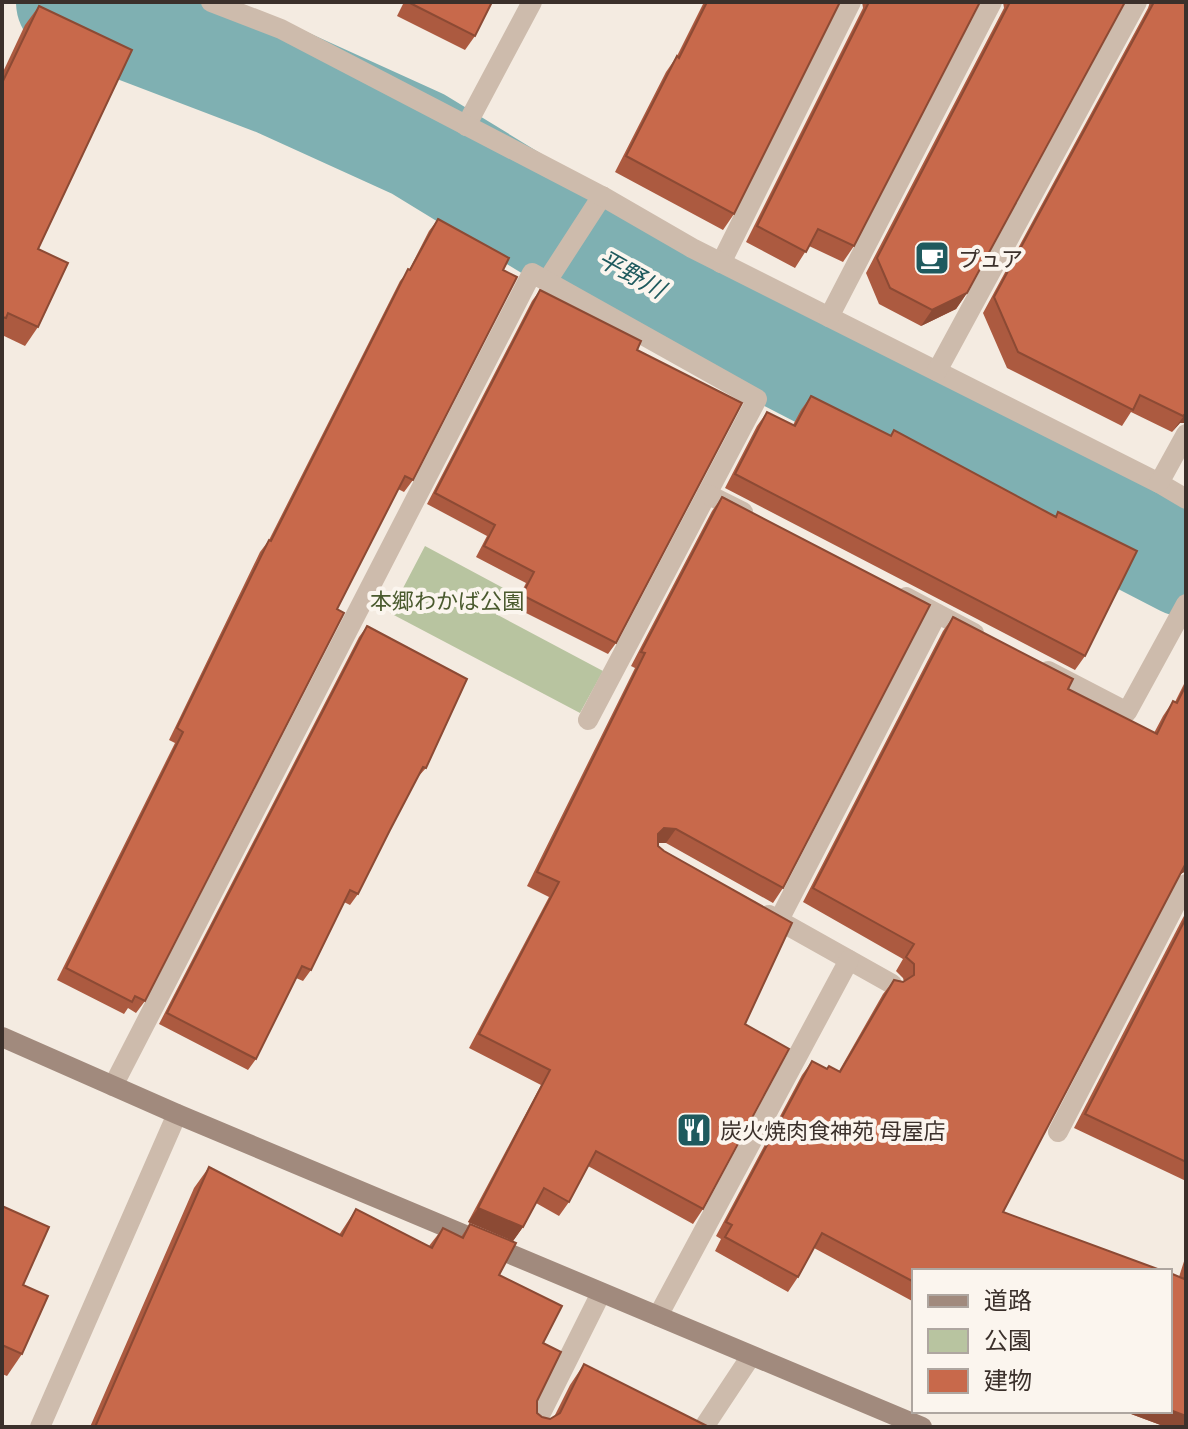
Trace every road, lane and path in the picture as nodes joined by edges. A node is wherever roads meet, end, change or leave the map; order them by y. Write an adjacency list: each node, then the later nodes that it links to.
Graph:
1 (211, 2): 6 (street)
2 (532, 2): 6 (street)
3 (851, 2): 8 (street)
4 (992, 2): 10 (street)
5 (1137, 2): 11 (street)
6 (466, 126): 7 (street)
7 (602, 196): 8 (street); 9 (street)
8 (721, 263): 10 (street)
9 (547, 281): 14 (street); 29 (street)
10 (829, 317): 11 (street)
11 (937, 371): 13 (street)
12 (1186, 434): 13 (street)
13 (1159, 483): 15 (street)
14 (707, 494): 16 (street); 22 (street)
15 (1186, 499)
16 (761, 522)
17 (883, 585): 19 (street)
18 (1186, 604): 21 (street)
19 (937, 614): 20 (street); 25 (street)
20 (991, 642)
21 (1032, 663)
22 (588, 720)
23 (1186, 884): 31 (street)
24 (752, 906): 25 (street)
25 (779, 920): 26 (street)
26 (849, 960): 27 (street); 33 (street)
27 (892, 984)
28 (2, 1037): 29 (street)
29 (113, 1086): 30 (street)
30 (177, 1114): 32 (street); 35 (street)
31 (1058, 1132)
32 (601, 1293): 33 (street); 36 (street)
33 (658, 1316): 34 (street)
34 (751, 1356): 37 (street); 38 (street)
35 (40, 1427)
36 (534, 1427)
37 (704, 1427)
38 (922, 1427)

